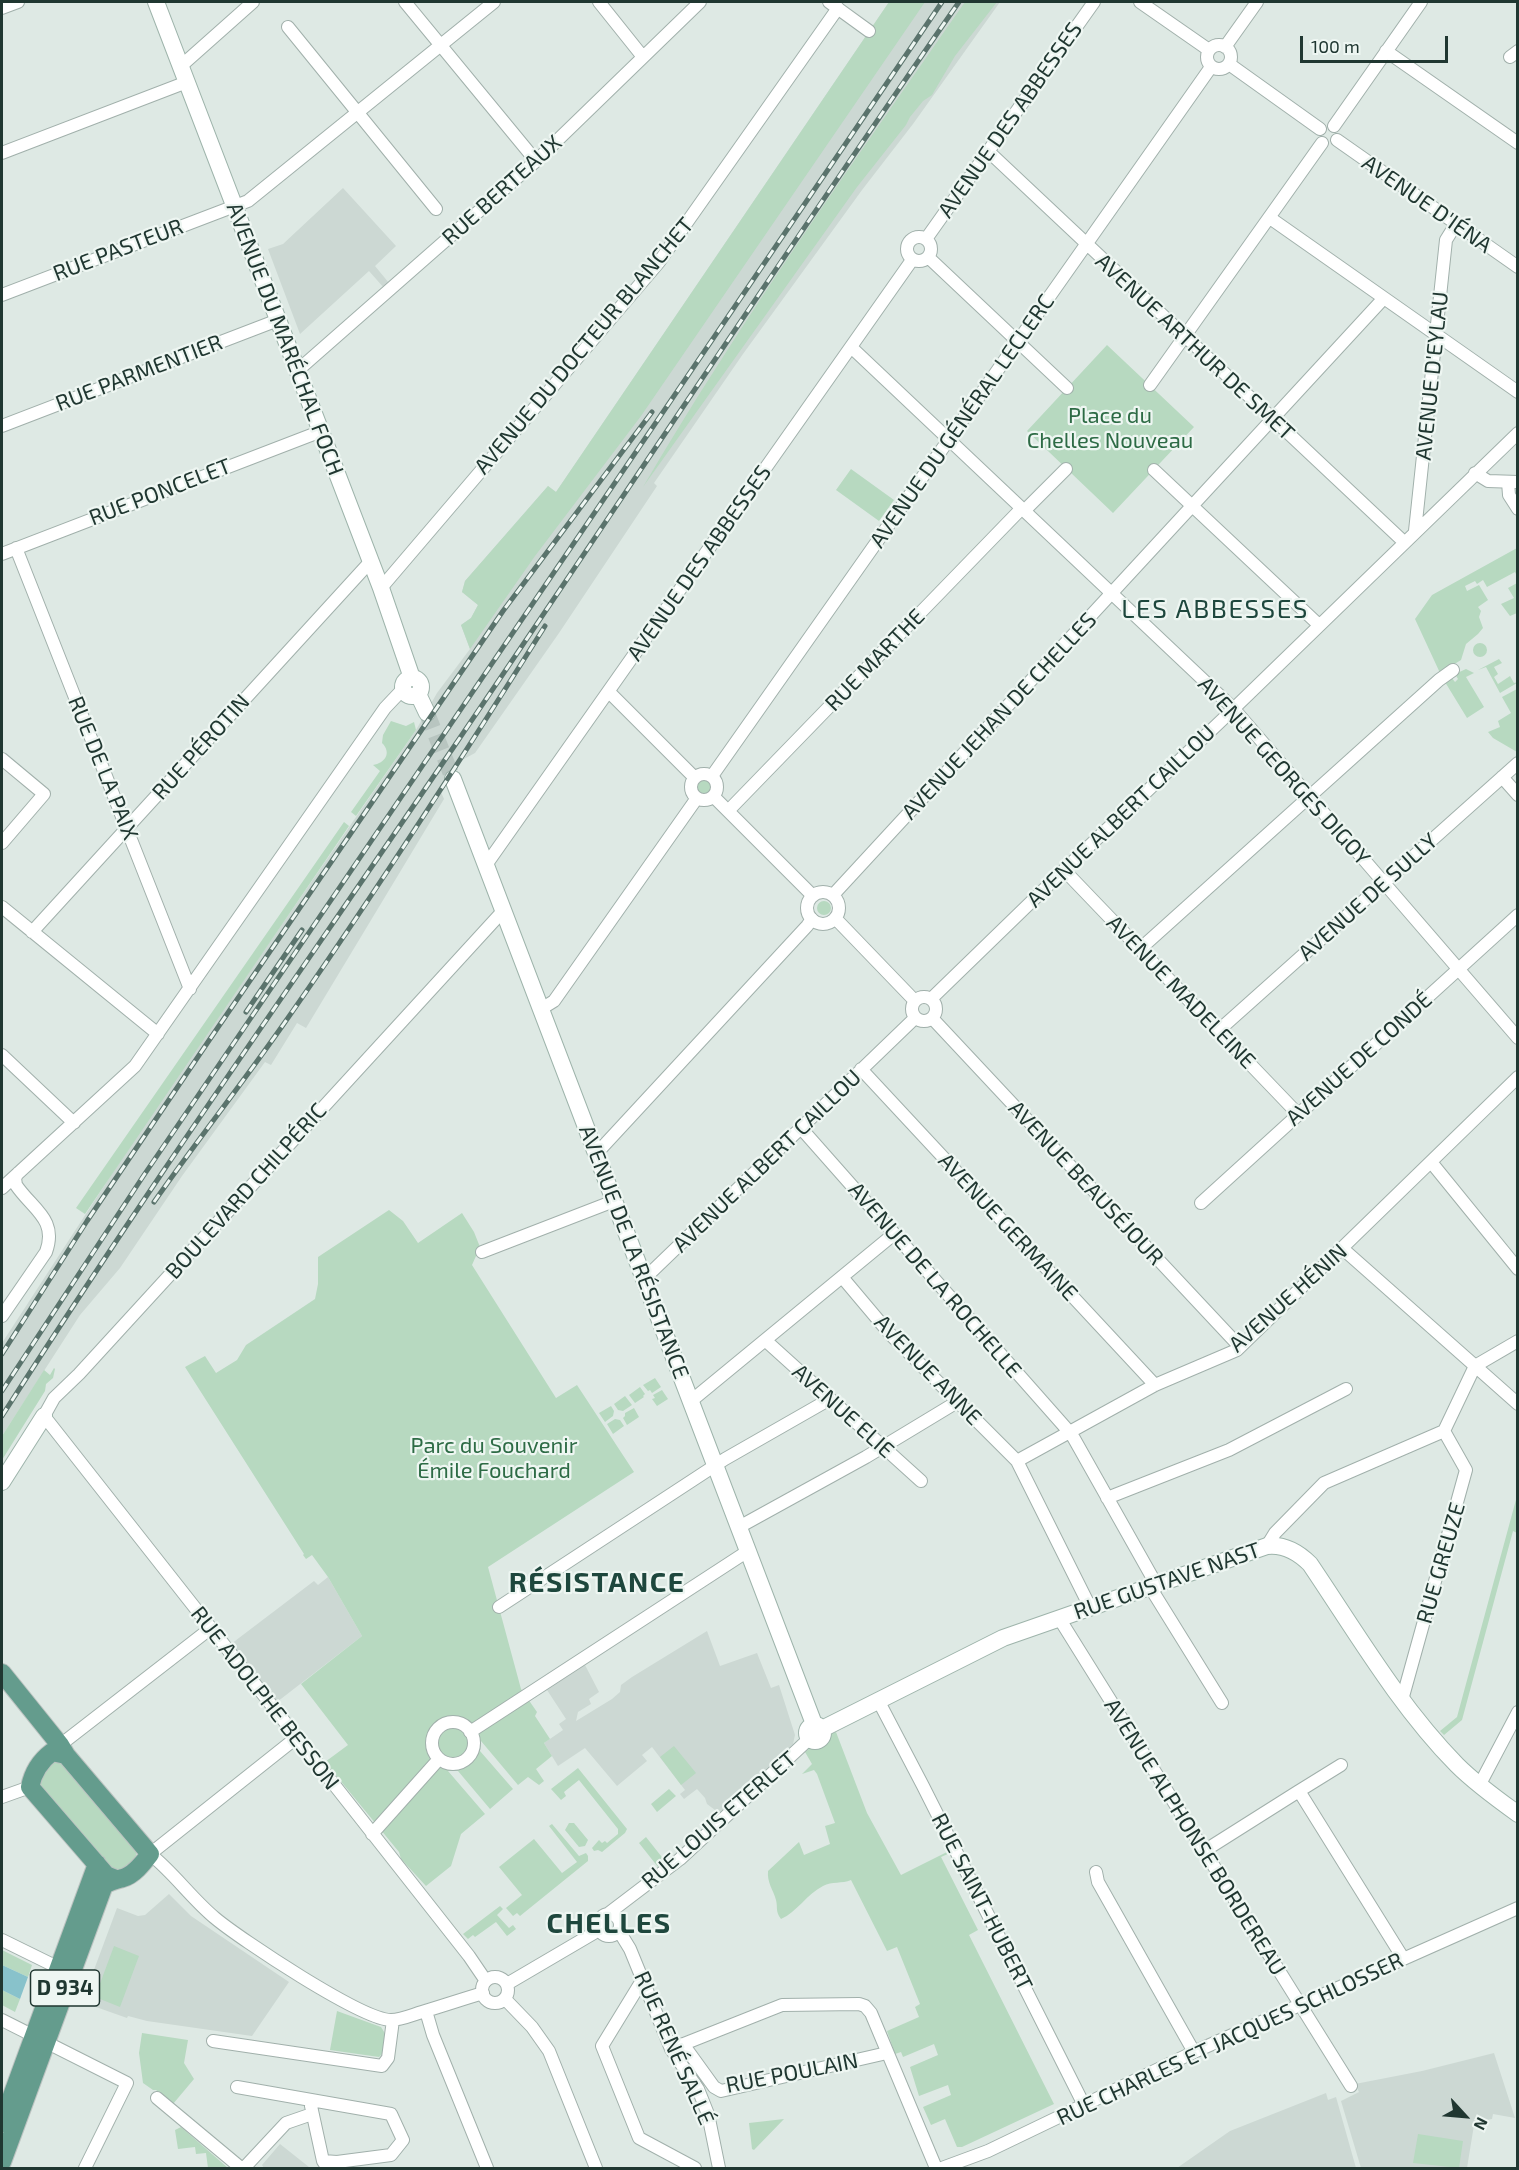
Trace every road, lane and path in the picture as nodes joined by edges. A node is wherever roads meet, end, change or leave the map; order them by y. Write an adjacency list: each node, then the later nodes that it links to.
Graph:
1 (18, 2): 13 (street)
2 (156, 2): 22 (street, AVENUE DU MARÉCHAL FOCH)
3 (253, 2): 22 (street)
4 (405, 2): 16 (street)
5 (494, 2): 16 (street, RUE PASTEUR)
6 (599, 2): 20 (street)
7 (700, 2): 20 (street, RUE BERTEAUX)
8 (1094, 2): 31 (street, AVENUE DES ABBESSES)
9 (1140, 2): 18 (street)
10 (1257, 2): 17 (street)
11 (1421, 2): 19 (street)
12 (834, 5): 15 (street); 71 (street, AVENUE DU DOCTEUR BLANCHET)
13 (2, 8)
14 (288, 27): 25 (street)
15 (870, 31)
16 (440, 45): 25 (street, RUE PASTEUR); 33 (street)
17 (1225, 46): 18 (street); 21 (street)
18 (1209, 50): 23 (street)
19 (1386, 51): 26 (street); 30 (street)
20 (643, 57): 33 (street, RUE BERTEAUX)
21 (1229, 64): 23 (street); 27 (street)
22 (181, 66): 24 (street, AVENUE DU MARÉCHAL FOCH)
23 (1211, 67): 39 (street, AVENUE DU GÉNÉRAL LECLERC)
24 (188, 82): 32 (street); 34 (street, AVENUE DU MARÉCHAL FOCH)
25 (358, 113): 34 (street, RUE PASTEUR); 35 (street)
26 (1334, 126): 27 (street); 28 (street)
27 (1320, 129): 29 (street)
28 (1337, 140): 29 (street); 37 (street, AVENUE D'IÉNA)
29 (1322, 143): 36 (street)
30 (1518, 143)
31 (988, 151): 38 (street, AVENUE DES ABBESSES); 39 (street, AVENUE ARTHUR DE SMET)
32 (2, 153)
33 (536, 161): 50 (street, RUE BERTEAUX)
34 (234, 206): 43 (street, RUE PASTEUR); 45 (street, AVENUE DU MARÉCHAL FOCH)
35 (435, 209)
36 (1270, 218): 44 (street); 47 (street)
37 (1456, 225): 42 (street, AVENUE D'IÉNA); 46 (street, AVENUE D'EYLAU)
38 (926, 239): 40 (street); 41 (street)
39 (1086, 244): 47 (street, AVENUE ARTHUR DE SMET); 48 (street, AVENUE DU GÉNÉRAL LECLERC)
40 (928, 257): 41 (street); 48 (street)
41 (912, 260): 49 (street, AVENUE DES ABBESSES)
42 (1518, 267)
43 (2, 295)
44 (1384, 298): 46 (street); 54 (street, AVENUE JEHAN DE CHELLES)
45 (278, 320): 50 (street, AVENUE DU MARÉCHAL FOCH); 55 (street, RUE PARMENTIER)
46 (1437, 335): 53 (street); 66 (street, AVENUE D'EYLAU)
47 (1185, 337): 51 (street); 54 (street, AVENUE ARTHUR DE SMET)
48 (1018, 342): 52 (street); 58 (street, AVENUE DU GÉNÉRAL LECLERC)
49 (850, 347): 58 (street, AVENUE GEORGES DIGOY); 76 (street, AVENUE DES ABBESSES)
50 (297, 371): 56 (street, AVENUE DU MARÉCHAL FOCH)
51 (1150, 385)
52 (1067, 388)
53 (1518, 392)
54 (1273, 419): 63 (street, AVENUE JEHAN DE CHELLES); 67 (street, AVENUE ARTHUR DE SMET)
55 (2, 426)
56 (320, 432): 68 (street, RUE PONCELET); 70 (street, AVENUE DU MARÉCHAL FOCH)
57 (1518, 433): 61 (street, AVENUE ALBERT CAILLOU)
58 (948, 440): 65 (street, AVENUE GEORGES DIGOY); 81 (street, AVENUE DU GÉNÉRAL LECLERC)
59 (1066, 468): 65 (street, RUE MARTHE)
60 (1154, 470): 63 (street)
61 (1475, 473): 62 (street); 66 (street, AVENUE ALBERT CAILLOU)
62 (1513, 482): 64 (street)
63 (1192, 507): 72 (street, AVENUE JEHAN DE CHELLES); 73 (street)
64 (1518, 509)
65 (1023, 510): 72 (street, AVENUE GEORGES DIGOY); 89 (street, RUE MARTHE)
66 (1415, 531): 67 (street, AVENUE ALBERT CAILLOU)
67 (1404, 542): 73 (street, AVENUE ALBERT CAILLOU)
68 (16, 548): 69 (street, RUE PONCELET); 90 (street, RUE DE LA PAIX)
69 (2, 554)
70 (370, 562): 71 (street, AVENUE DU MARÉCHAL FOCH); 90 (street, RUE PÉROTIN)
71 (381, 588): 75 (street, AVENUE DU MARÉCHAL FOCH)
72 (1112, 594): 77 (street, AVENUE GEORGES DIGOY); 95 (street, AVENUE JEHAN DE CHELLES)
73 (1319, 625): 77 (street, AVENUE ALBERT CAILLOU)
74 (1453, 670): 86 (street)
75 (411, 687): 78 (street, AVENUE DU MARÉCHAL FOCH); 105 (street)
76 (609, 692): 83 (street); 92 (street, AVENUE DES ABBESSES)
77 (1233, 708): 86 (street, AVENUE GEORGES DIGOY); 93 (street, AVENUE ALBERT CAILLOU)
78 (427, 713)
79 (2, 759): 91 (street)
80 (1518, 763): 82 (street, AVENUE DE SULLY)
81 (712, 776): 83 (street); 87 (street)
82 (1502, 777): 85 (street); 94 (street, AVENUE DE SULLY)
83 (695, 778): 88 (street)
84 (453, 779): 92 (street, AVENUE DE LA RÉSISTANCE)
85 (1518, 795)
86 (1310, 796): 94 (street, AVENUE GEORGES DIGOY); 103 (street)
87 (714, 797): 88 (street); 89 (street)
88 (697, 798): 108 (street)
89 (728, 811): 96 (street)
90 (127, 828): 102 (street, RUE PÉROTIN); 105 (street, RUE DE LA PAIX)
91 (2, 843)
92 (486, 865): 98 (street, AVENUE DE LA RÉSISTANCE)
93 (1064, 870): 103 (street, AVENUE MADELEINE); 106 (street, AVENUE ALBERT CAILLOU)
94 (1383, 883): 104 (street, AVENUE GEORGES DIGOY); 111 (street, AVENUE DE SULLY)
95 (833, 895): 96 (street); 100 (street)
96 (813, 896): 101 (street)
97 (2, 907): 102 (street)
98 (503, 911): 108 (street, AVENUE DE LA RÉSISTANCE); 143 (street, BOULEVARD CHILPÉRIC)
99 (1518, 915): 104 (street, AVENUE DE CONDÉ)
100 (834, 918): 101 (street); 107 (street)
101 (812, 919): 120 (street)
102 (32, 932): 112 (street)
103 (1140, 949): 111 (street, AVENUE MADELEINE)
104 (1458, 969): 113 (street, AVENUE GEORGES DIGOY); 117 (street, AVENUE DE CONDÉ)
105 (190, 989): 112 (street)
106 (931, 999): 107 (street); 110 (street)
107 (914, 1000): 109 (street)
108 (541, 1009): 120 (street, AVENUE DE LA RÉSISTANCE)
109 (915, 1018): 110 (street); 115 (street, AVENUE ALBERT CAILLOU)
110 (932, 1018): 135 (street, AVENUE BEAUSÉJOUR)
111 (1218, 1031): 117 (street, AVENUE MADELEINE)
112 (158, 1034): 118 (street)
113 (1518, 1038)
114 (2, 1055): 118 (street)
115 (861, 1068): 119 (street, AVENUE ALBERT CAILLOU); 137 (street, AVENUE GERMAINE)
116 (1518, 1077): 121 (street, AVENUE HÉNIN)
117 (1298, 1114): 125 (street, AVENUE DE CONDÉ)
118 (74, 1123): 122 (street)
119 (800, 1127): 126 (street, AVENUE DE LA ROCHELLE); 131 (street, AVENUE ALBERT CAILLOU)
120 (596, 1154): 124 (street, AVENUE DE LA RÉSISTANCE)
121 (1431, 1162): 127 (street, AVENUE HÉNIN); 129 (street)
122 (18, 1173): 123 (street); 132 (street)
123 (2, 1188)
124 (614, 1201): 128 (street); 131 (street, AVENUE DE LA RÉSISTANCE)
125 (1201, 1203)
126 (894, 1234): 130 (street); 145 (street, AVENUE DE LA ROCHELLE)
127 (1342, 1249): 135 (street, AVENUE HÉNIN); 136 (street)
128 (482, 1252)
129 (1518, 1269)
130 (842, 1277): 133 (street); 141 (street, AVENUE ANNE)
131 (644, 1279): 140 (street, AVENUE DE LA RÉSISTANCE)
132 (2, 1316)
133 (765, 1340): 139 (street, AVENUE ELIE); 140 (street)
134 (1518, 1341): 136 (street)
135 (1240, 1347): 137 (street, AVENUE HÉNIN)
136 (1475, 1366): 142 (street); 144 (street)
137 (1155, 1386): 145 (street, AVENUE HÉNIN)
138 (1346, 1389): 151 (street)
139 (830, 1399): 146 (street, AVENUE ELIE); 148 (street)
140 (691, 1401): 148 (street, AVENUE DE LA RÉSISTANCE)
141 (957, 1402): 146 (street); 147 (street, AVENUE ANNE)
142 (1518, 1404)
143 (44, 1416): 150 (street, BOULEVARD CHILPÉRIC); 159 (street, RUE ADOLPHE BESSON)
144 (1444, 1431): 153 (street); 163 (street, RUE GREUZE)
145 (1069, 1432): 147 (street, AVENUE HÉNIN); 151 (street, AVENUE DE LA ROCHELLE)
146 (883, 1447): 149 (street, AVENUE ELIE); 152 (street)
147 (1017, 1461): 157 (street, AVENUE ANNE)
148 (715, 1465): 152 (street, AVENUE DE LA RÉSISTANCE); 156 (street)
149 (921, 1481)
150 (2, 1482)
151 (1107, 1498): 155 (street, AVENUE DE LA ROCHELLE)
152 (739, 1527): 154 (street, AVENUE DE LA RÉSISTANCE)
153 (1267, 1546): 155 (street, RUE GUSTAVE NAST); 163 (street, RUE GUSTAVE NAST)
154 (748, 1551): 166 (street, AVENUE DE LA RÉSISTANCE); 167 (street)
155 (1153, 1586): 157 (street, RUE GUSTAVE NAST); 164 (street, AVENUE DE LA ROCHELLE)
156 (499, 1607)
157 (1090, 1607): 158 (street, RUE GUSTAVE NAST)
158 (1059, 1618): 162 (street, RUE GUSTAVE NAST); 178 (street, AVENUE ALPHONSE BORDEREAU)
159 (211, 1628): 168 (street, RUE ADOLPHE BESSON); 169 (street)
160 (2, 1673): 169 (main road)
161 (2, 1691): 169 (main road)
162 (878, 1700): 166 (street, RUE GUSTAVE NAST); 206 (street, RUE SAINT-HUBERT)
163 (1402, 1700): 173 (street, RUE GUSTAVE NAST)
164 (1222, 1702)
165 (1518, 1712): 173 (street)
166 (815, 1731): 184 (street, RUE LOUIS ETERLET)
167 (470, 1732): 170 (street); 170 (street)
168 (296, 1738): 177 (street, RUE ADOLPHE BESSON); 179 (street)
169 (56, 1752): 172 (main road); 179 (main road)
170 (439, 1759): 177 (street)
171 (1341, 1765): 174 (street)
172 (30, 1787): 175 (street); 180 (main road)
173 (1486, 1789): 176 (street, RUE GUSTAVE NAST)
174 (1299, 1791): 178 (street); 187 (street)
175 (2, 1797)
176 (1514, 1809)
177 (372, 1834): 191 (street, RUE ADOLPHE BESSON)
178 (1204, 1851): 193 (street, AVENUE ALPHONSE BORDEREAU)
179 (150, 1854): 182 (main road); 196 (street)
180 (97, 1864): 182 (main road); 188 (main road, D 934)
181 (1096, 1872): 200 (street)
182 (116, 1879): 198 (main road, D 934)
183 (1518, 1908): 187 (street, RUE CHARLES ET JACQUES SCHLOSSER)
184 (616, 1921): 185 (street, RUE LOUIS ETERLET); 185 (street); 189 (street, RUE RENÉ SALLÉ)
185 (599, 1930): 190 (street)
186 (2, 1940): 188 (street)
187 (1403, 1958): 193 (street, RUE CHARLES ET JACQUES SCHLOSSER)
188 (59, 1968): 198 (main road, D 934)
189 (643, 1979): 199 (street, RUE RENÉ SALLÉ); 215 (street)
190 (507, 1984): 191 (street); 192 (street)
191 (484, 1987): 192 (street); 194 (street)
192 (505, 1999): 214 (street)
193 (1300, 2005): 200 (street, RUE CHARLES ET JACQUES SCHLOSSER); 202 (street, AVENUE ALPHONSE BORDEREAU)
194 (426, 2011): 196 (street); 213 (street)
195 (2, 2020): 198 (street)
196 (393, 2020): 197 (street)
197 (213, 2041)
198 (45, 2042): 208 (main road, D 934); 209 (main road, D 934); 211 (street)
199 (677, 2046): 201 (street, RUE POULAIN); 201 (street); 216 (street, RUE RENÉ SALLÉ)
200 (1194, 2052): 206 (street, RUE CHARLES ET JACQUES SCHLOSSER)
201 (887, 2053): 217 (street)
202 (1351, 2086)
203 (237, 2087): 205 (street)
204 (157, 2098): 212 (street)
205 (311, 2101): 207 (street); 210 (street)
206 (1083, 2105): 218 (street, RUE CHARLES ET JACQUES SCHLOSSER)
207 (312, 2114): 210 (street); 212 (street)
208 (2, 2122)
209 (2, 2162)
210 (325, 2165)
211 (85, 2169)
212 (242, 2169)
213 (487, 2169)
214 (596, 2169)
215 (696, 2169)
216 (719, 2169)
217 (936, 2169)
218 (942, 2169)

